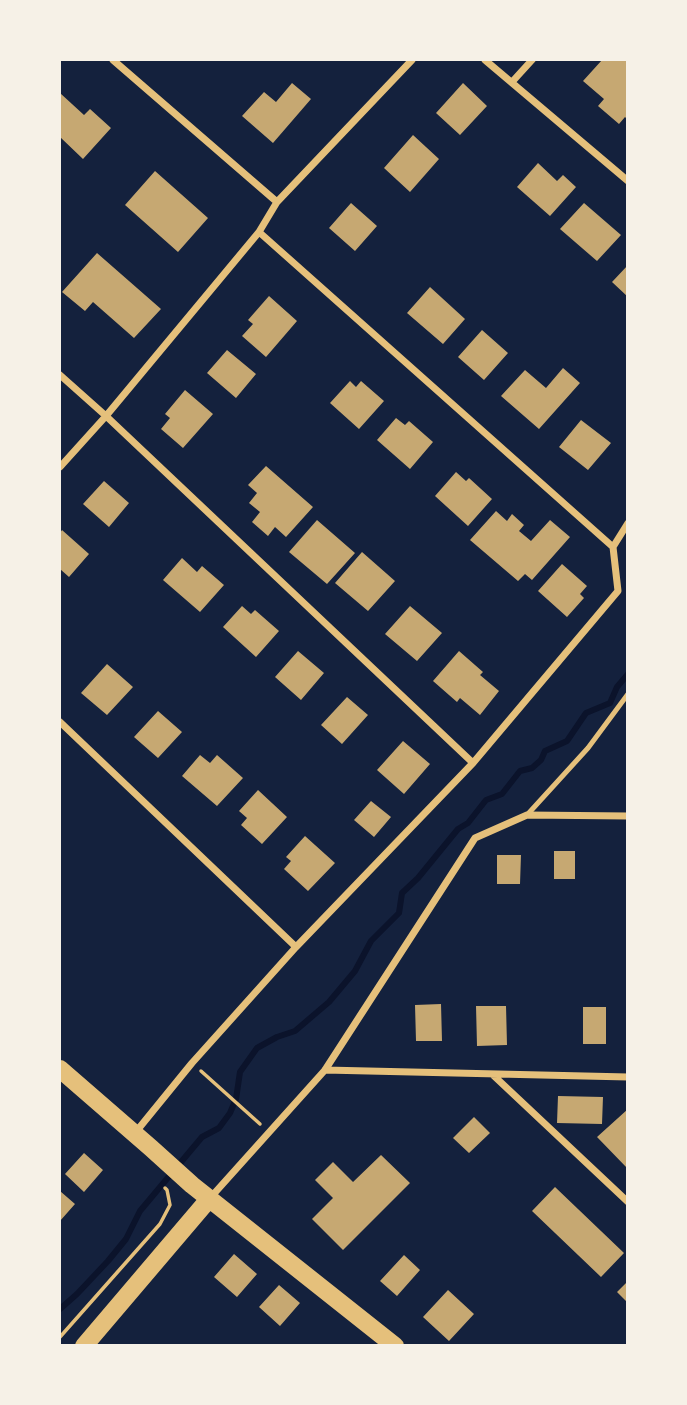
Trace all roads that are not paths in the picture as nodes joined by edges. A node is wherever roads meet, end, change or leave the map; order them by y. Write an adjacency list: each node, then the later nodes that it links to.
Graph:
1 (113, 60): 7 (street)
2 (412, 60): 7 (street)
3 (485, 60): 5 (street)
4 (532, 60): 5 (street)
5 (512, 82): 6 (street)
6 (628, 181)
7 (277, 202): 8 (street)
8 (259, 232): 10 (street); 13 (street)
9 (60, 375): 10 (street)
10 (106, 416): 11 (street); 16 (street)
11 (60, 467)
12 (628, 523): 13 (street)
13 (613, 547): 16 (street)
14 (628, 694): 17 (lane)
15 (60, 722): 19 (street)
16 (472, 763): 19 (street)
17 (527, 815): 18 (street); 21 (street)
18 (628, 816)
19 (296, 947): 24 (street)
20 (60, 1069): 24 (main road)
21 (325, 1070): 22 (street); 25 (street)
22 (493, 1074): 23 (street); 26 (street)
23 (628, 1077)
24 (135, 1134): 25 (main road)
25 (209, 1199): 27 (main road); 28 (main road)
26 (628, 1202)
27 (84, 1346)
28 (395, 1346)

